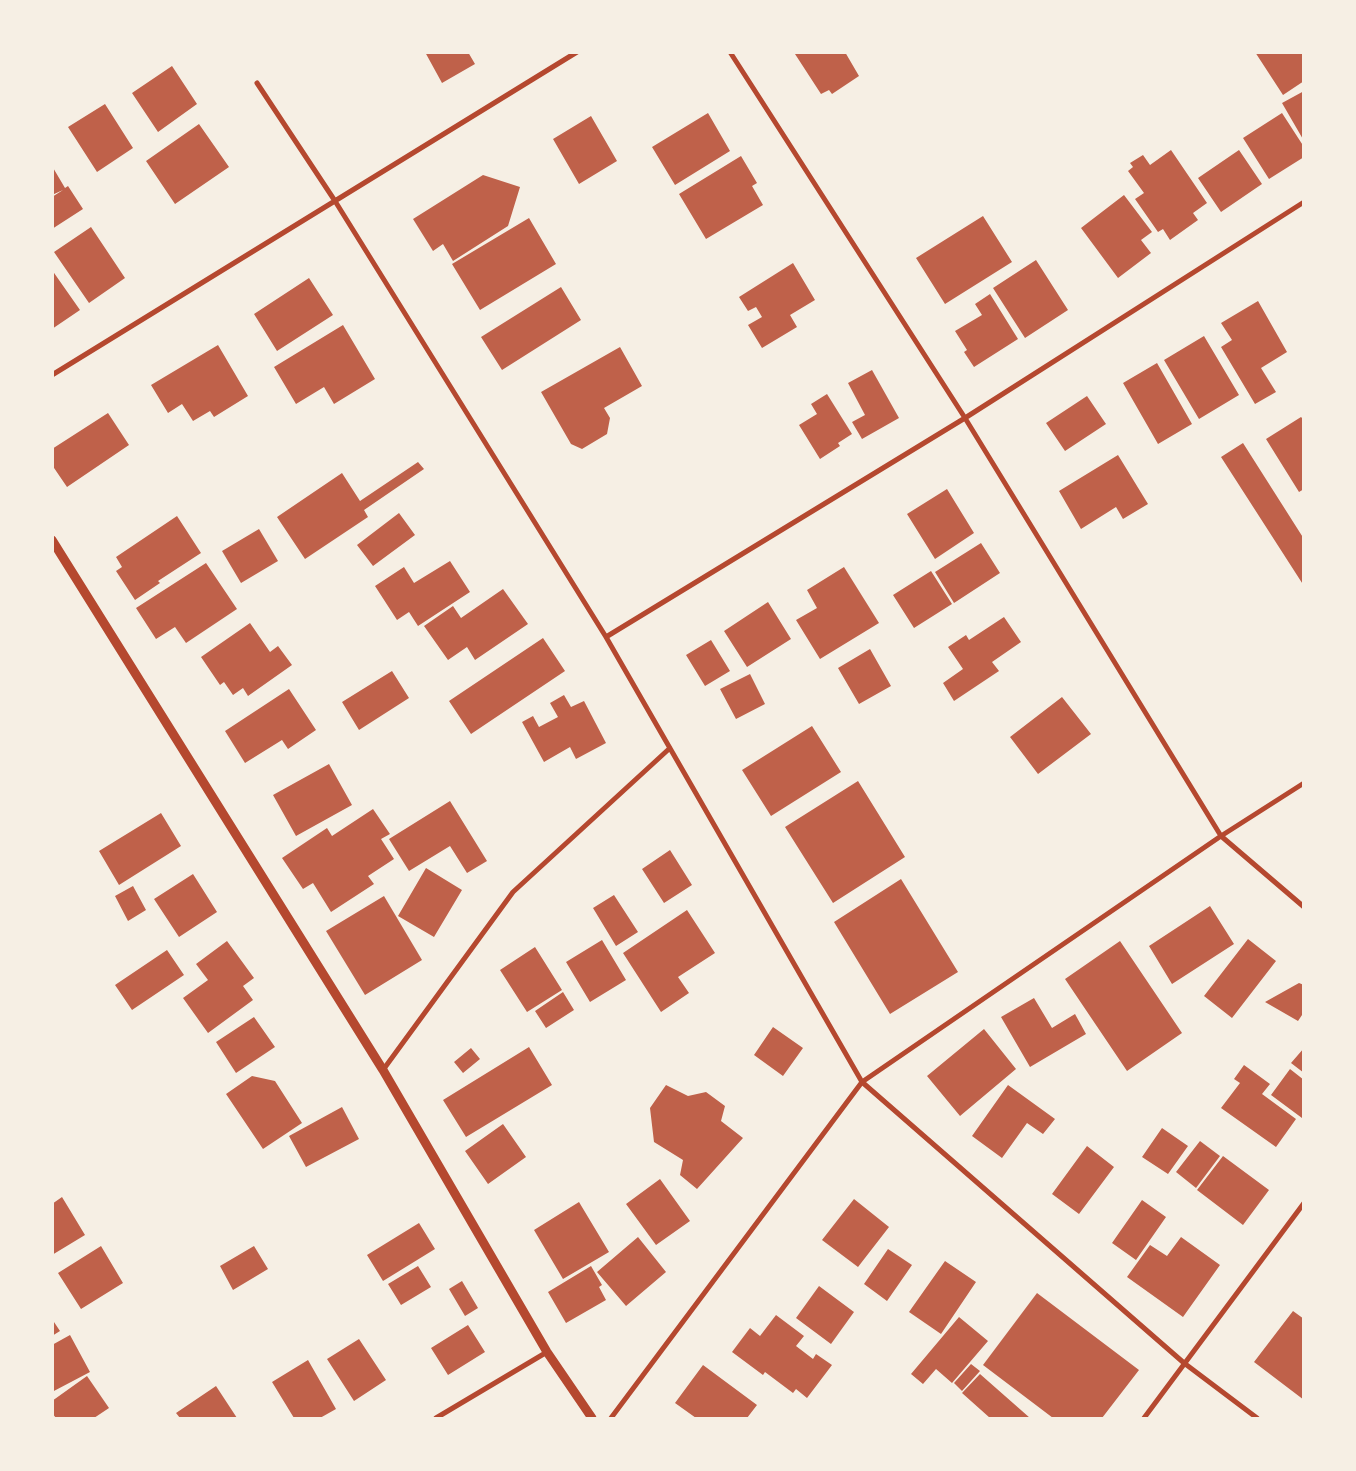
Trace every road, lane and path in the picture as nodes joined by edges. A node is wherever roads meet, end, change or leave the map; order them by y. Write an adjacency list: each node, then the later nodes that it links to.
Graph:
1 (577, 52): 4 (street)
2 (730, 52): 7 (street)
3 (257, 83): 4 (street)
4 (335, 201): 6 (street); 9 (street)
5 (1304, 202): 7 (street)
6 (52, 375)
7 (965, 418): 9 (street); 12 (street)
8 (52, 540): 14 (street)
9 (606, 637): 10 (street)
10 (670, 748): 14 (street); 15 (street)
11 (1304, 783): 12 (street)
12 (1221, 836): 13 (street); 15 (street)
13 (1304, 907)
14 (383, 1070): 17 (street)
15 (862, 1082): 18 (street); 21 (street)
16 (1304, 1203): 18 (street)
17 (546, 1352): 19 (street); 20 (street)
18 (1184, 1363): 22 (street); 23 (street)
19 (436, 1418)
20 (592, 1418)
21 (611, 1418)
22 (1144, 1418)
23 (1257, 1418)

